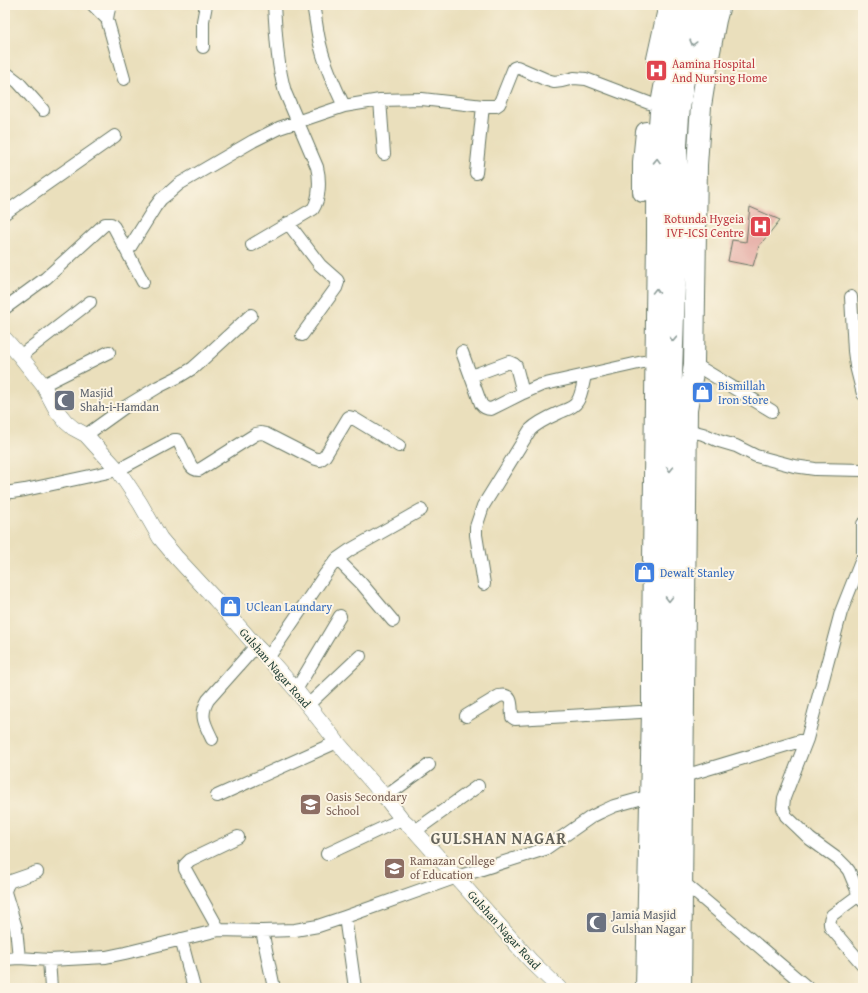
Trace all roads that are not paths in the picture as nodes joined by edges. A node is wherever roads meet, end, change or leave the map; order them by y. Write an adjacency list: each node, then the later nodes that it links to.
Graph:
1 (93, 5): 9 (street)
2 (110, 5): 9 (street)
3 (206, 5): 10 (street)
4 (274, 5): 18 (street)
5 (313, 5): 15 (street)
6 (703, 5): 44 (highway, one-way to 44)
7 (720, 5): 37 (highway)
8 (674, 6): 14 (highway); 72 (highway, one-way to 8)
9 (107, 20): 12 (street)
10 (203, 47)
11 (5, 72): 17 (street)
12 (124, 79)
13 (380, 100): 15 (street); 16 (street); 20 (street)
14 (649, 102): 16 (street); 36 (highway)
15 (344, 106): 18 (street)
16 (483, 106): 21 (street)
17 (43, 110)
18 (297, 122): 23 (street); 25 (street)
19 (115, 136): 22 (street)
20 (384, 154)
21 (476, 173)
22 (5, 213)
23 (288, 223): 24 (street); 31 (street)
24 (252, 245)
25 (127, 252): 26 (street); 29 (street)
26 (142, 282)
27 (851, 297): 42 (street)
28 (90, 302): 35 (street)
29 (5, 308)
30 (251, 315): 45 (street)
31 (302, 335)
32 (5, 339): 35 (street, Gulshan Nagar Road)
33 (109, 352): 40 (street)
34 (462, 352): 39 (street)
35 (20, 356): 40 (street, Gulshan Nagar Road)
36 (643, 362): 38 (street); 62 (highway)
37 (694, 364): 43 (street); 44 (highway)
38 (585, 375): 41 (street); 54 (street)
39 (471, 376): 41 (street); 41 (street)
40 (42, 385): 45 (street, Gulshan Nagar Road)
41 (523, 393)
42 (863, 394)
43 (772, 411)
44 (679, 431): 48 (street); 68 (highway); 96 (highway, one-way to 96)
45 (86, 435): 47 (street, Gulshan Nagar Road)
46 (399, 446): 47 (street)
47 (118, 470): 49 (street); 57 (street, Gulshan Nagar Road)
48 (863, 470)
49 (5, 493)
50 (421, 510): 52 (street)
51 (863, 524): 53 (street)
52 (337, 559): 56 (street); 59 (street)
53 (863, 561): 65 (street)
54 (484, 584)
55 (340, 616): 60 (street)
56 (393, 621)
57 (256, 646): 59 (street, Gulshan Nagar Road); 64 (street)
58 (360, 656): 61 (street)
59 (268, 658): 60 (street, Gulshan Nagar Road)
60 (296, 690): 61 (street, Gulshan Nagar Road)
61 (308, 706): 66 (street, Gulshan Nagar Road)
62 (640, 712): 63 (street); 72 (highway)
63 (466, 716)
64 (212, 739)
65 (807, 739): 68 (street); 80 (street)
66 (337, 742): 70 (street); 71 (street, Gulshan Nagar Road)
67 (429, 765): 71 (street)
68 (684, 776): 79 (highway)
69 (478, 786): 74 (street)
70 (217, 796)
71 (385, 797): 73 (street, Gulshan Nagar Road)
72 (644, 797): 78 (street); 94 (highway); 95 (highway)
73 (402, 819): 74 (street, Gulshan Nagar Road); 76 (street)
74 (415, 831): 78 (street, Gulshan Nagar Road)
75 (238, 837): 82 (street)
76 (326, 854)
77 (37, 872): 85 (street)
78 (457, 877): 81 (street); 93 (street, Gulshan Nagar Road)
79 (683, 882): 97 (highway); 98 (street)
80 (860, 891): 88 (street)
81 (345, 917): 83 (street); 92 (street)
82 (219, 930): 83 (street); 84 (street)
83 (262, 931): 91 (street)
84 (182, 939): 87 (street); 90 (street)
85 (19, 958): 86 (street); 87 (street)
86 (5, 959)
87 (49, 960): 89 (street)
88 (863, 966)
89 (51, 988)
90 (194, 988)
91 (274, 988)
92 (355, 988)
93 (559, 988)
94 (633, 988)
95 (646, 988)
96 (664, 988)
97 (681, 988)
98 (808, 988)

